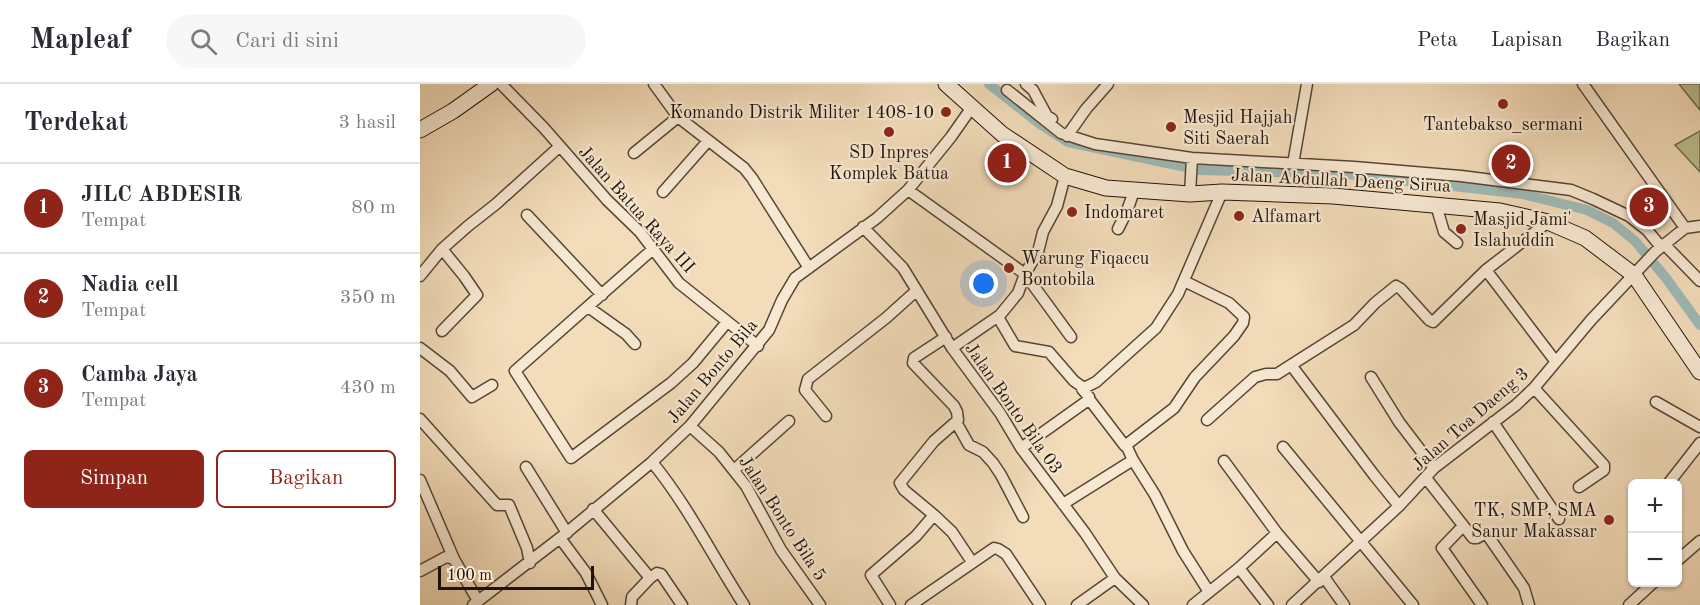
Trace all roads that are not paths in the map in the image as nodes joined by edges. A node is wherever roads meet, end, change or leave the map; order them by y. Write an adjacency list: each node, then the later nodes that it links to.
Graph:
1 (491, 84): 13 (main road)
2 (501, 84): 17 (street, Jalan Batua Raya III)
3 (654, 84): 12 (street)
4 (946, 84): 11 (main road, Jalan Abdullah Daeng Sirua)
5 (1108, 84): 14 (street)
6 (1307, 84): 20 (street)
7 (1583, 84): 32 (street)
8 (1032, 86): 10 (street); 14 (street)
9 (1007, 90): 10 (street)
10 (1016, 98): 14 (street)
11 (972, 107): 21 (main road, Jalan Abdullah Daeng Sirua); 22 (street, Jalan Bonto Bila)
12 (678, 117): 16 (street); 18 (street)
13 (420, 130)
14 (1068, 133): 15 (street); 19 (street)
15 (1082, 133)
16 (708, 141): 25 (street); 38 (street)
17 (560, 147): 36 (street); 37 (street, Jalan Batua Raya III)
18 (634, 153)
19 (1192, 162): 20 (street); 23 (street)
20 (1293, 164): 35 (street)
21 (1065, 176): 24 (main road, Jalan Abdullah Daeng Sirua); 41 (street)
22 (908, 190): 31 (street, Jalan Bonto Bila); 41 (street)
23 (1190, 190): 24 (main road, Jalan Abdullah Daeng Sirua); 26 (main road, Jalan Abdullah Daeng Sirua)
24 (1134, 191): 33 (street)
25 (663, 192)
26 (1222, 192): 27 (main road, Jalan Abdullah Daeng Sirua); 43 (street)
27 (1436, 205): 29 (main road, Jalan Abdullah Daeng Sirua); 34 (street)
28 (527, 215): 46 (street)
29 (1548, 222): 39 (street); 40 (main road, Jalan Abdullah Daeng Sirua)
30 (1700, 226): 32 (street)
31 (863, 227): 38 (street, Jalan Bonto Bila); 45 (street, Jalan Bonto Bila 03)
32 (1685, 228): 35 (street, Jalan Toa Daeng 3)
33 (1118, 229)
34 (1457, 243)
35 (1660, 248): 40 (street, Jalan Toa Daeng 3); 44 (street)
36 (442, 249): 42 (street); 50 (street)
37 (653, 249): 46 (street); 49 (street, Jalan Batua Raya III)
38 (809, 268): 54 (street, Jalan Bonto Bila)
39 (1486, 270): 57 (street); 58 (street)
40 (1636, 273): 57 (street, Jalan Toa Daeng 3); 59 (main road, Jalan Abdullah Daeng Sirua)
41 (1025, 274): 48 (street); 51 (street)
42 (420, 276)
43 (1184, 281): 63 (street); 75 (street)
44 (1700, 281)
45 (916, 291): 52 (street, Jalan Bonto Bila 03); 66 (street)
46 (602, 295): 47 (street)
47 (588, 308): 49 (street); 53 (street)
48 (998, 317): 56 (street); 63 (street)
49 (727, 322): 54 (street, Jalan Batua Raya III)
50 (442, 331)
51 (1071, 337)
52 (946, 338): 56 (street, Jalan Bonto Bila 03); 70 (street)
53 (635, 344)
54 (758, 346): 72 (street, Jalan Bonto Bila)
55 (420, 348): 61 (street)
56 (952, 348): 77 (street, Jalan Bonto Bila 03)
57 (1556, 362): 62 (street, Jalan Toa Daeng 3)
58 (1291, 365): 68 (street); 90 (street)
59 (1700, 372)
60 (1371, 377): 82 (street)
61 (492, 385)
62 (1534, 388): 71 (street, Jalan Toa Daeng 3); 87 (street)
63 (1083, 389): 64 (street)
64 (1089, 399): 75 (street); 77 (street)
65 (1656, 402): 73 (street)
66 (826, 416)
67 (420, 419): 103 (street)
68 (1207, 420)
69 (789, 421): 83 (street)
70 (956, 422): 92 (street); 93 (street)
71 (1493, 422): 82 (street, Jalan Toa Daeng 3); 94 (street)
72 (690, 426): 80 (street, Jalan Bonto Bila); 83 (street, Jalan Bonto Bila 5)
73 (1700, 427)
74 (1700, 443): 85 (street)
75 (1125, 446): 78 (street)
76 (1282, 447): 99 (street)
77 (1021, 448): 89 (street, Jalan Bonto Bila 03)
78 (1133, 460): 89 (street); 110 (street)
79 (1224, 461): 96 (street)
80 (652, 462): 91 (street, Jalan Bonto Bila); 116 (street)
81 (526, 467): 97 (street)
82 (1434, 468): 84 (street, Jalan Toa Daeng 3)
83 (734, 470): 117 (street, Jalan Bonto Bila 5)
84 (1426, 478): 90 (street, Jalan Toa Daeng 3); 95 (street)
85 (1671, 479)
86 (420, 480): 88 (street)
87 (1579, 487)
88 (425, 504): 101 (street)
89 (1063, 504): 107 (street, Jalan Bonto Bila 03)
90 (1399, 506): 99 (street, Jalan Toa Daeng 3)
91 (593, 509): 97 (street, Jalan Bonto Bila); 106 (street)
92 (934, 515): 102 (street); 118 (street)
93 (1023, 517)
94 (1559, 519)
95 (1463, 526): 127 (street); 128 (street)
96 (1277, 533): 104 (street); 108 (street)
97 (564, 536): 103 (street, Jalan Bonto Bila); 113 (street)
98 (1700, 541): 100 (street)
99 (1361, 542): 108 (street, Jalan Toa Daeng 3); 126 (street)
100 (1682, 556)
101 (454, 559): 105 (street); 111 (street)
102 (972, 562): 119 (street); 120 (street)
103 (530, 563): 111 (street, Jalan Bonto Bila)
104 (1239, 568): 110 (street); 123 (street)
105 (420, 572)
106 (650, 578): 114 (street); 115 (street)
107 (1115, 578): 112 (street); 121 (street, Jalan Bonto Bila 03)
108 (1321, 580): 124 (street, Jalan Toa Daeng 3); 125 (street)
109 (1648, 587): 129 (street)
110 (1209, 592): 122 (street)
111 (476, 603)
112 (1080, 604)
113 (602, 605)
114 (631, 605)
115 (682, 605)
116 (744, 605)
117 (820, 605)
118 (890, 605)
119 (911, 605)
120 (1040, 605)
121 (1143, 605)
122 (1193, 605)
123 (1268, 605)
124 (1292, 605)
125 (1344, 605)
126 (1413, 605)
127 (1482, 605)
128 (1529, 605)
129 (1629, 605)

